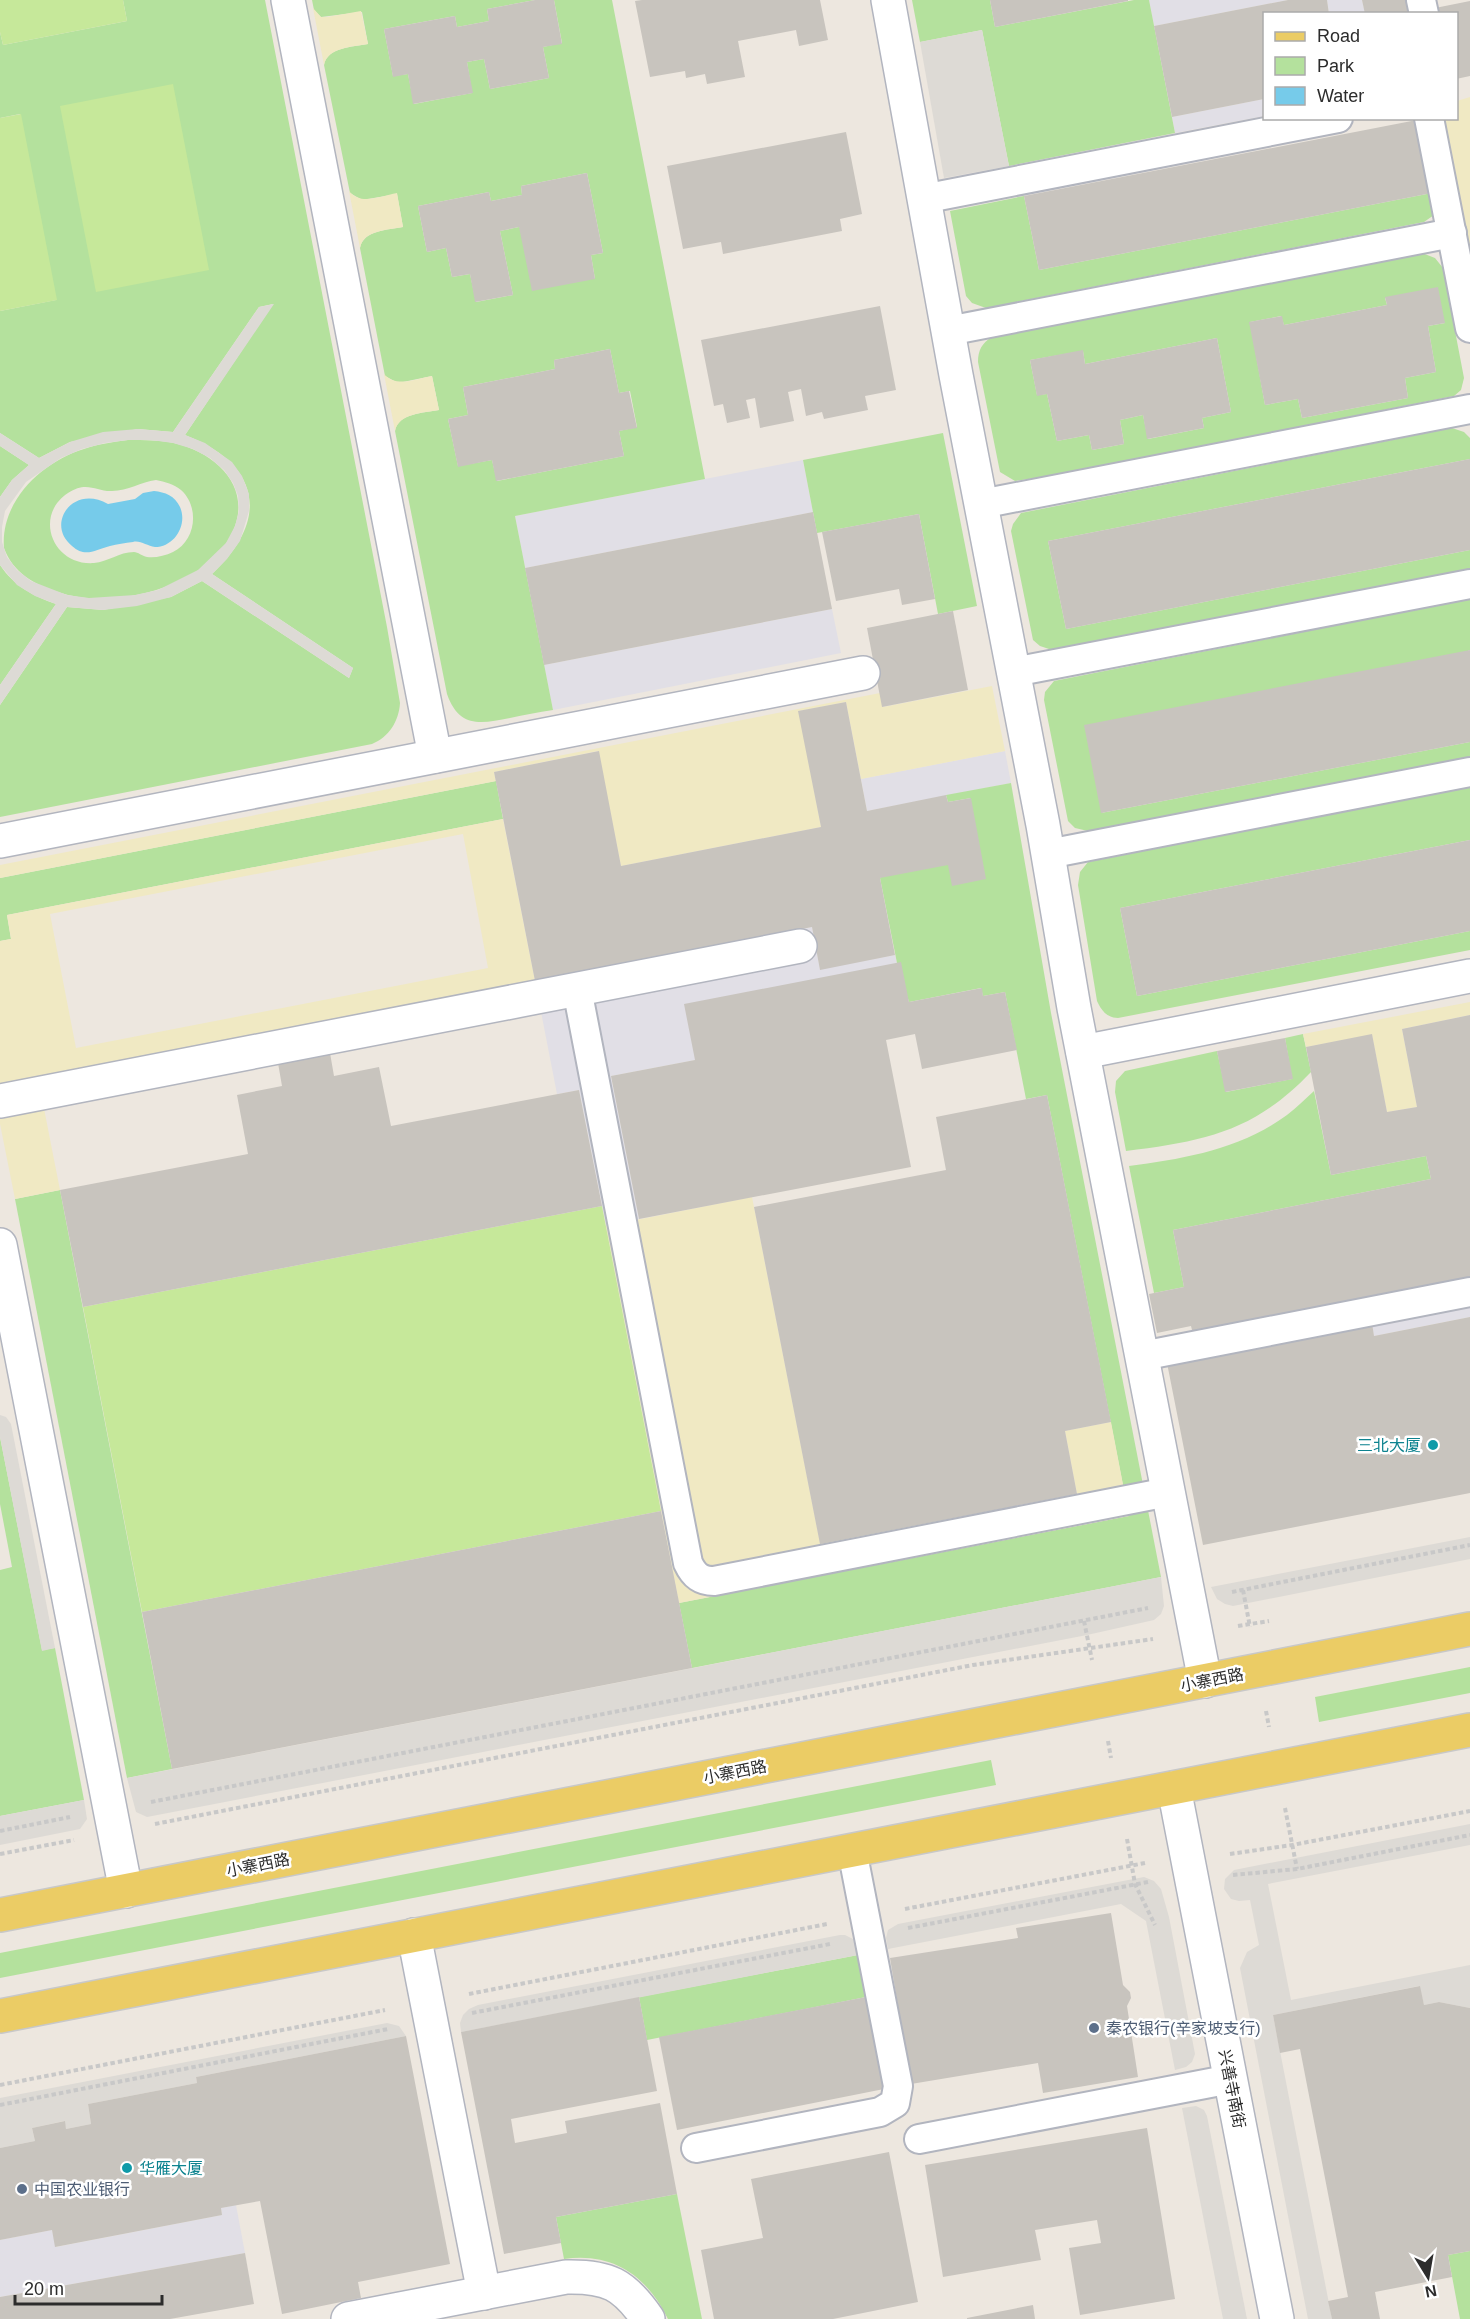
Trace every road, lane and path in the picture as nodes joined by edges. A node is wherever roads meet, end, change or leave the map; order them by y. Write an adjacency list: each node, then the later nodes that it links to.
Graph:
1 (288, 0): 14 (street)
2 (888, 0): 5 (street)
3 (1328, 120): 5 (lane)
4 (1429, 120): 6 (lane)
5 (923, 199): 8 (street)
6 (1452, 233): 7 (lane); 8 (lane)
7 (1470, 328)
8 (948, 331): 10 (street)
9 (1470, 409): 10 (lane)
10 (981, 504): 12 (street)
11 (1470, 584): 12 (lane)
12 (1014, 672): 17 (street)
13 (863, 673): 14 (street)
14 (435, 756): 16 (street)
15 (1470, 772): 17 (lane)
16 (0, 841)
17 (1048, 854): 21 (street)
18 (800, 946): 20 (street)
19 (1470, 976): 21 (street)
20 (576, 989): 22 (street); 26 (lane)
21 (1083, 1052): 25 (street)
22 (0, 1101)
23 (0, 1245): 38 (street)
24 (1470, 1292): 25 (lane)
25 (1142, 1356): 26 (street)
26 (1168, 1492): 28 (street)
27 (1470, 1545): 28 (path)
28 (1189, 1600): 29 (path); 32 (street)
29 (1084, 1620): 33 (path); 38 (path)
30 (1470, 1629): 32 (main road, 小寨西路)
31 (973, 1665): 38 (path)
32 (1205, 1681): 33 (main road, 小寨西路)
33 (1100, 1701): 36 (path); 46 (main road, 小寨西路)
34 (1470, 1730): 35 (main road)
35 (1174, 1788): 36 (main road); 44 (street, 兴善寺南街)
36 (1119, 1798): 41 (main road); 43 (path)
37 (1470, 1811): 44 (path)
38 (112, 1821): 39 (path); 42 (path); 46 (street)
39 (0, 1831)
40 (1470, 1835): 44 (path)
41 (852, 1850): 48 (lane); 50 (main road)
42 (0, 1854)
43 (1132, 1865): 44 (path); 45 (path); 48 (path)
44 (1190, 1867): 45 (path); 53 (street, 兴善寺南街)
45 (1135, 1884): 48 (path); 49 (path)
46 (126, 1891): 47 (main road, 小寨西路)
47 (0, 1915)
48 (867, 1926): 51 (path); 51 (path); 57 (lane)
49 (1156, 1928)
50 (414, 1935): 51 (street); 52 (main road)
51 (429, 2011): 54 (path); 55 (path); 58 (street)
52 (0, 2016)
53 (1230, 2079): 56 (lane); 61 (street, 兴善寺南街)
54 (0, 2085)
55 (0, 2105)
56 (919, 2139)
57 (696, 2148)
58 (484, 2293): 59 (street); 60 (street)
59 (364, 2318)
60 (648, 2319)
61 (1277, 2319)

